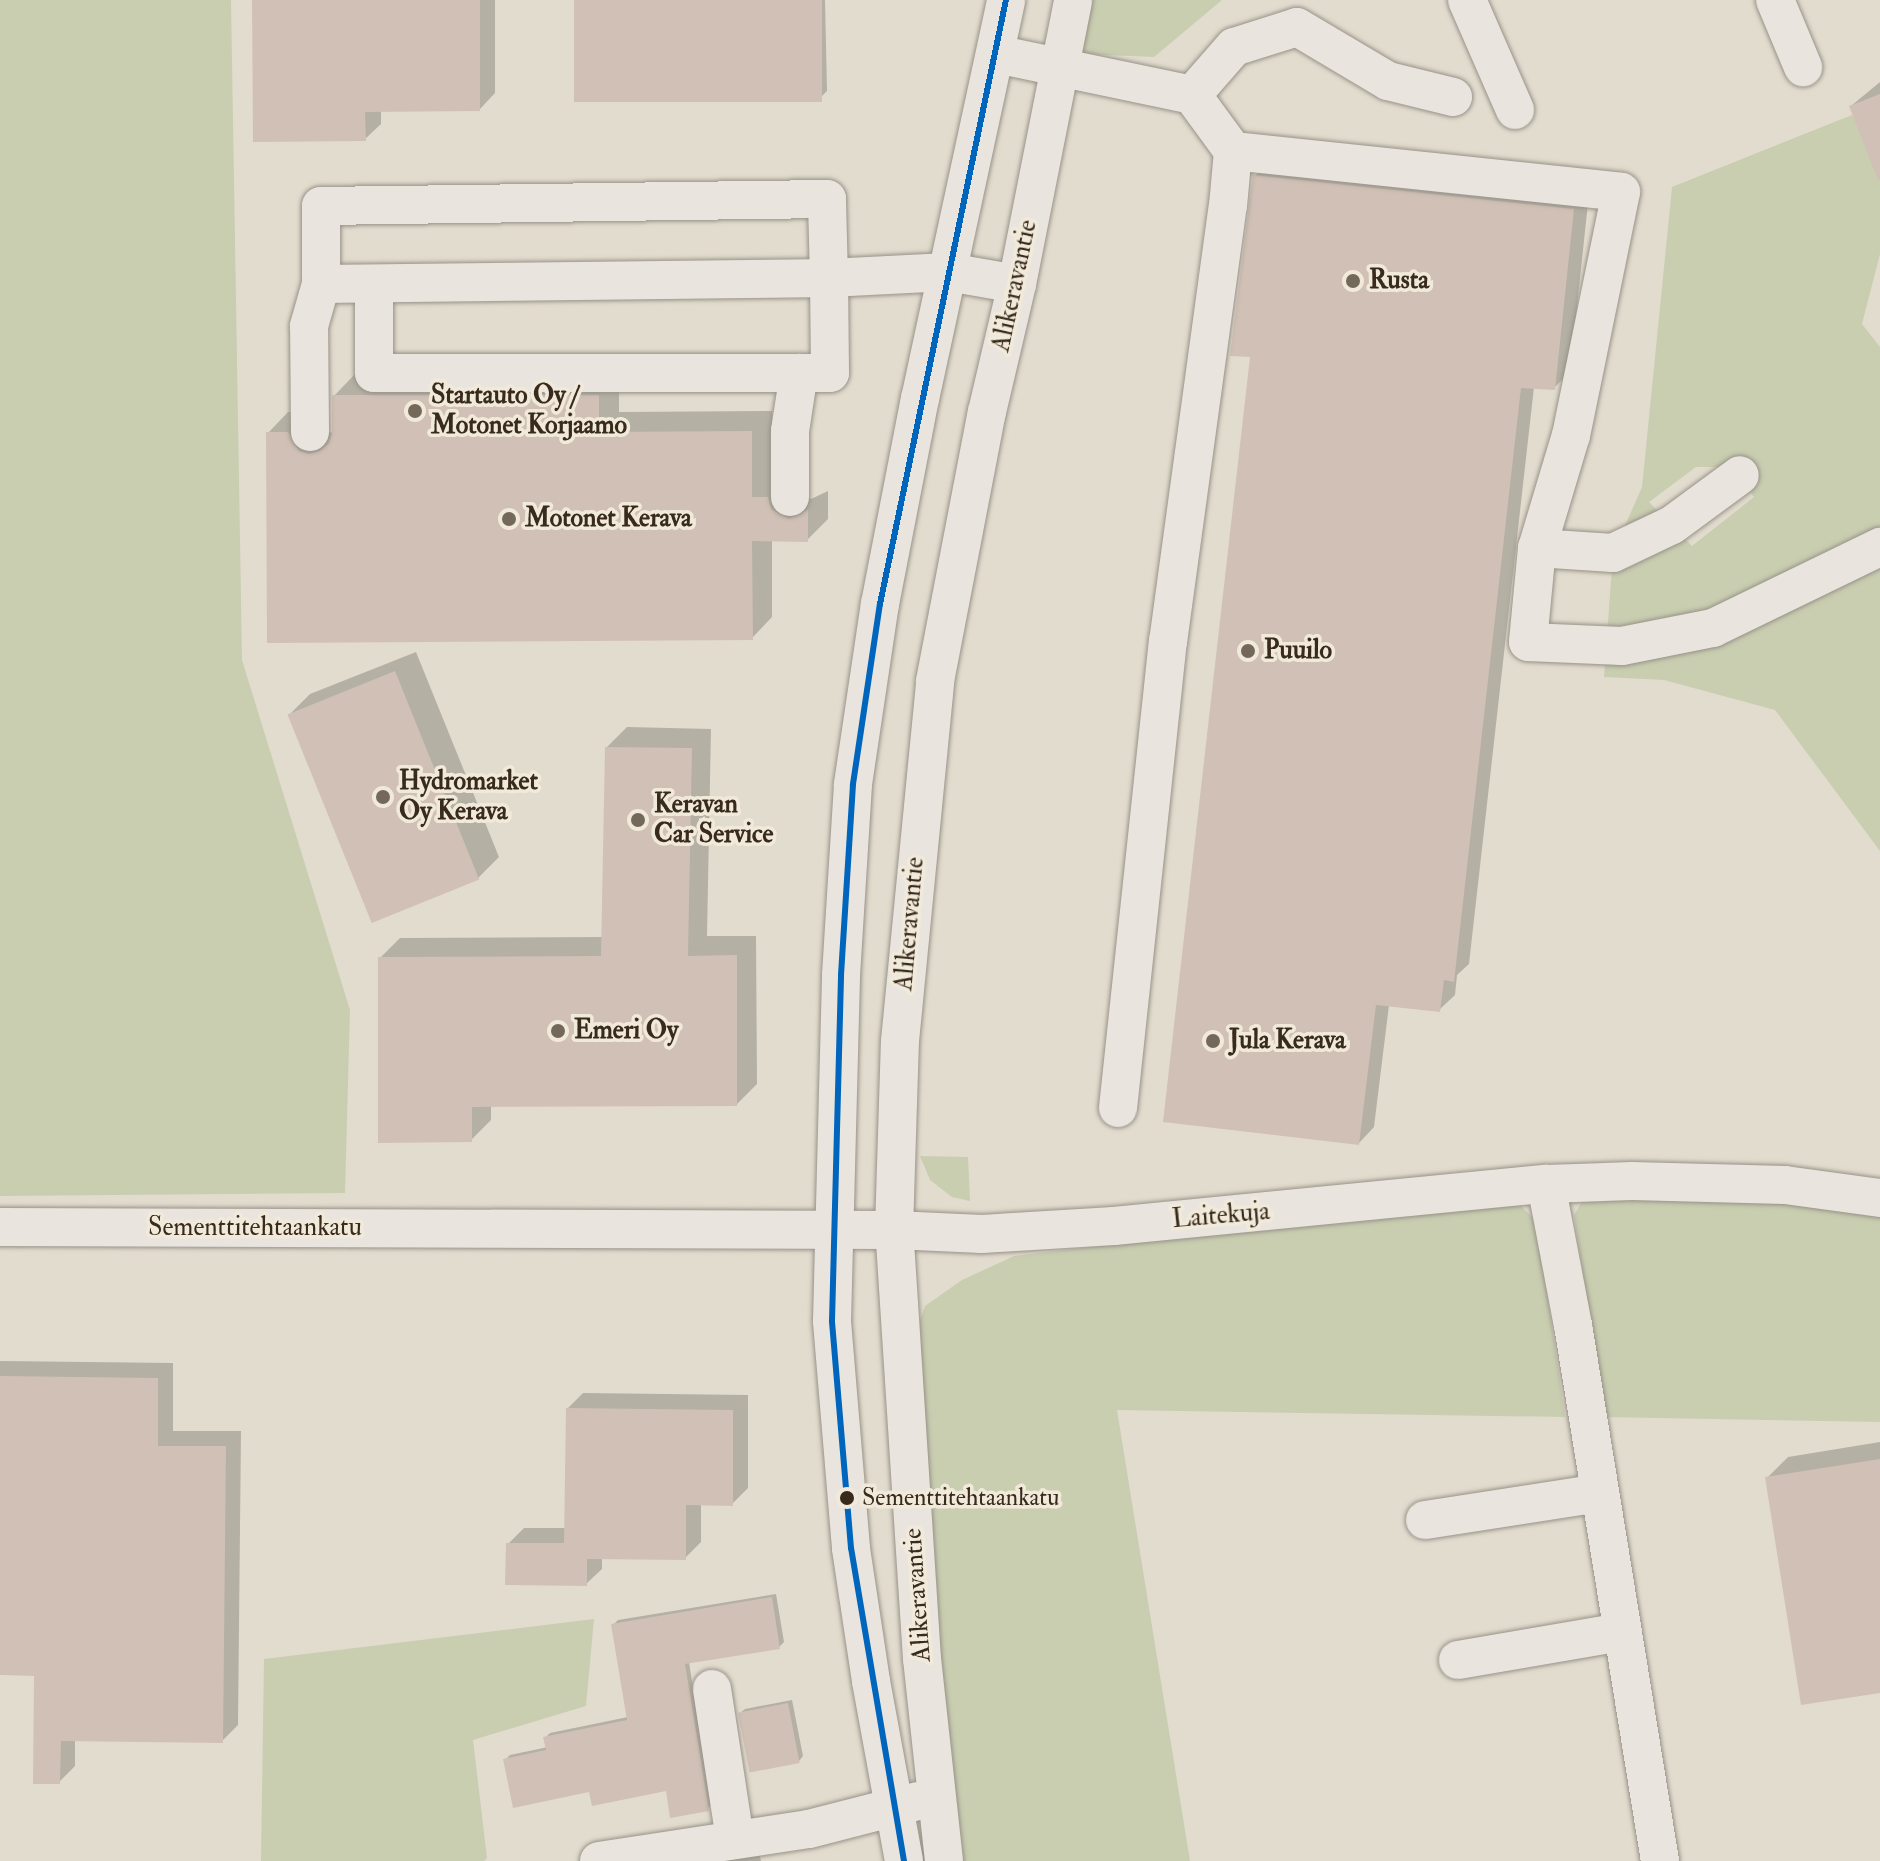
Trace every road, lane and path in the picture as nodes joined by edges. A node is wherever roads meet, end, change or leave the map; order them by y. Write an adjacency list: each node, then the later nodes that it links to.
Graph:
1 (1006, 0): 6 (street, Alikeravantie)
2 (1073, 0): 7 (street, Alikeravantie)
3 (1467, 0): 11 (street)
4 (1775, 0): 8 (street)
5 (1305, 13): 9 (street); 10 (street)
6 (996, 54): 7 (street); 13 (street, Alikeravantie)
7 (1061, 65): 9 (street); 16 (street, Alikeravantie)
8 (1803, 67)
9 (1192, 95): 12 (street)
10 (1453, 97)
11 (1515, 110)
12 (1233, 151): 23 (street); 24 (street)
13 (948, 272): 14 (street); 16 (street); 29 (street, Alikeravantie)
14 (829, 278): 15 (street); 17 (street); 18 (street)
15 (321, 284): 17 (street); 19 (street)
16 (1017, 284): 28 (street, Alikeravantie)
17 (374, 285): 18 (street)
18 (799, 373): 21 (street)
19 (310, 432)
20 (1740, 475): 23 (street)
21 (790, 497)
22 (1880, 547): 23 (street)
23 (1537, 548)
24 (1118, 1108)
25 (1546, 1184): 26 (street, Laitekuja); 28 (street, Laitekuja); 30 (street)
26 (1880, 1198)
27 (0, 1227): 29 (street, Sementtitehtaankatu)
28 (894, 1230): 29 (street, Sementtitehtaankatu); 35 (street, Alikeravantie)
29 (834, 1231): 36 (street, Alikeravantie)
30 (1599, 1493): 31 (street); 32 (street)
31 (1425, 1520)
32 (1622, 1632): 33 (street); 41 (street)
33 (1458, 1660)
34 (712, 1689): 37 (street)
35 (936, 1796): 36 (street); 40 (street, Alikeravantie)
36 (895, 1807): 37 (street); 39 (street, Alikeravantie)
37 (735, 1839): 38 (street)
38 (599, 1861)
39 (904, 1861)
40 (944, 1861)
41 (1660, 1861)

